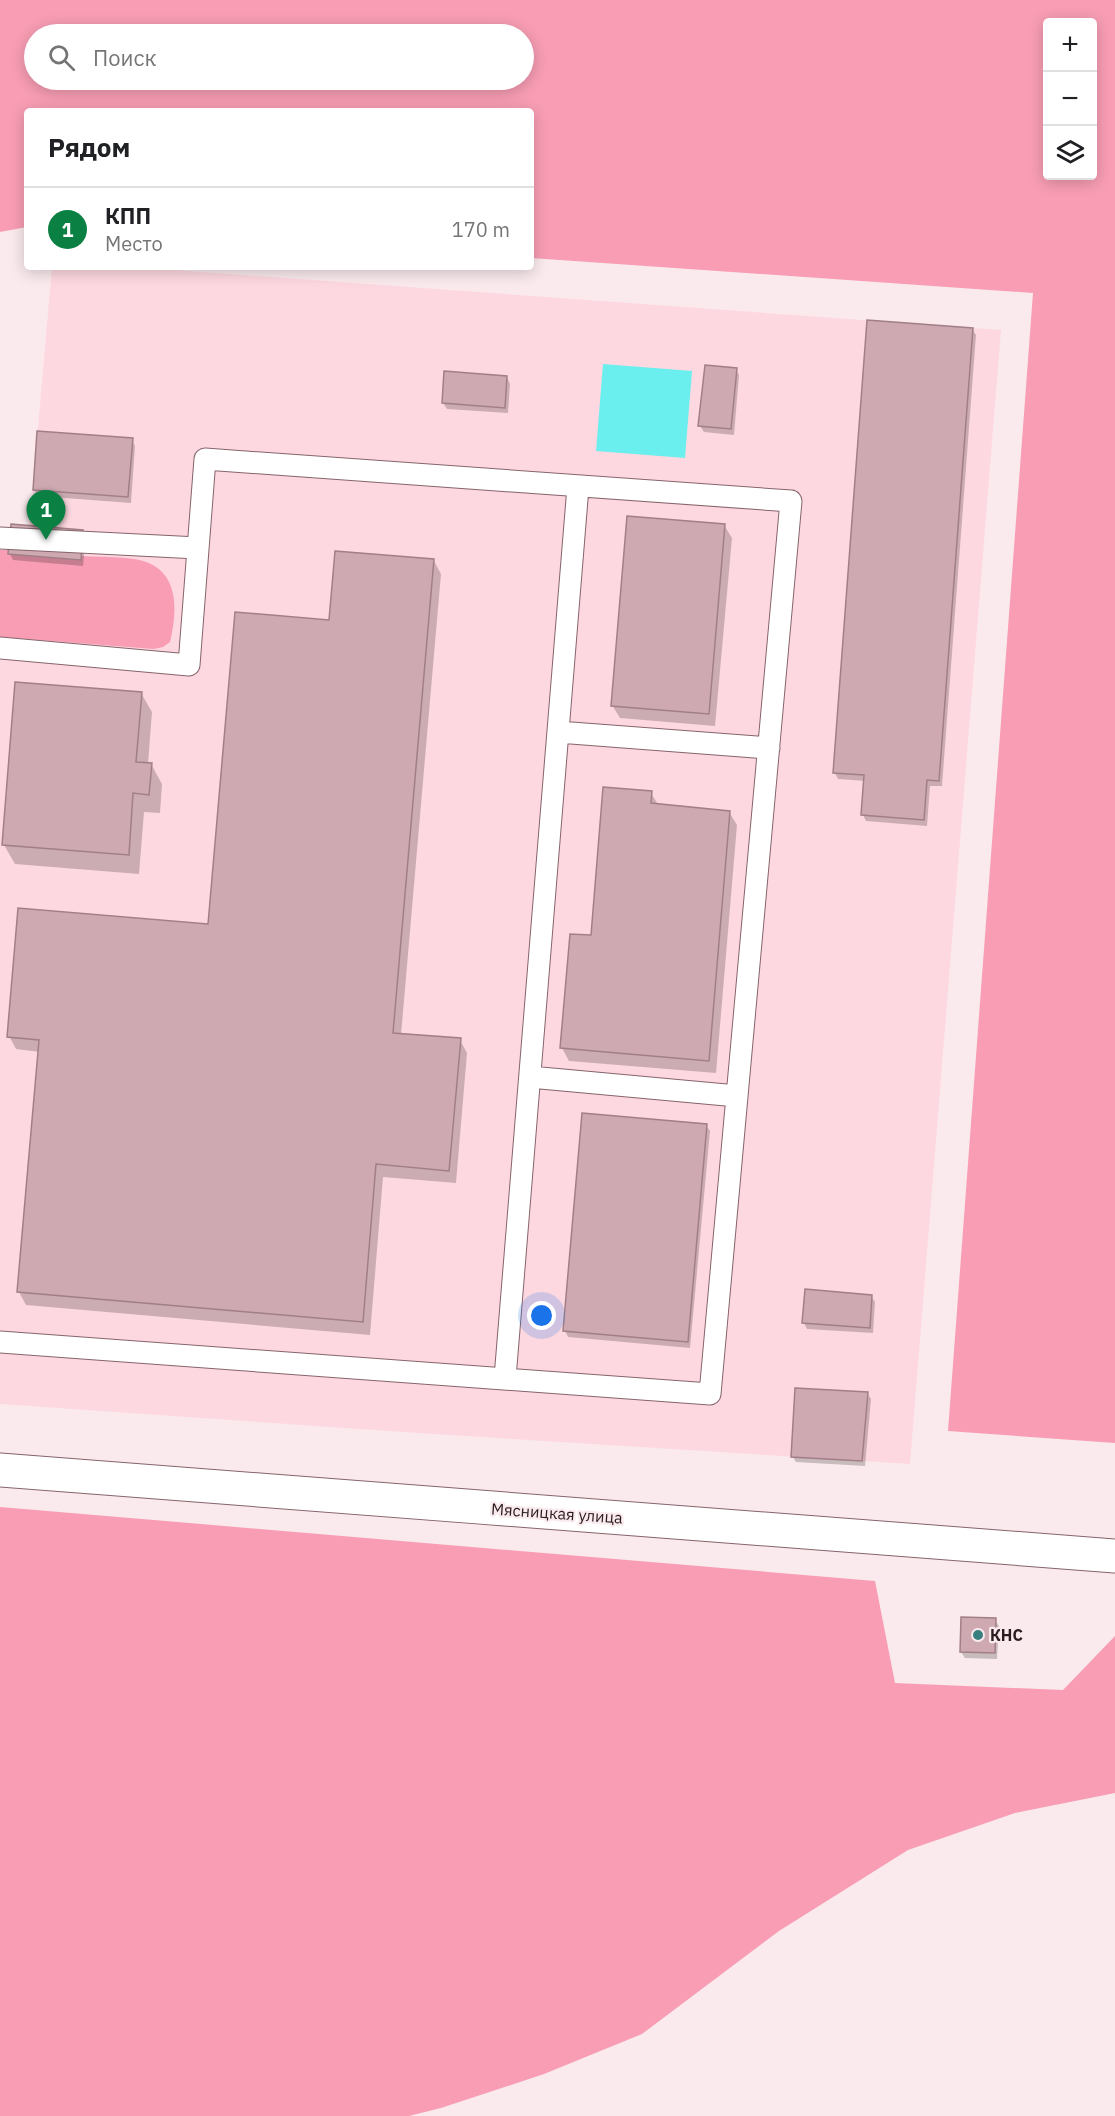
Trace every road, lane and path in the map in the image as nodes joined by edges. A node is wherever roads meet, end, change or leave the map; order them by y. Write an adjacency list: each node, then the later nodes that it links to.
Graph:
1 (578, 487): 3 (lane); 5 (lane); 6 (lane)
2 (0, 538): 3 (lane)
3 (198, 548): 4 (lane)
4 (0, 648)
5 (558, 732): 6 (lane); 7 (lane)
6 (769, 748): 8 (lane)
7 (530, 1077): 8 (lane); 10 (lane)
8 (737, 1096): 10 (lane)
9 (0, 1342): 10 (lane)
10 (505, 1378)
11 (0, 1470): 12 (street, Мясницкая улица)
12 (1115, 1556)

